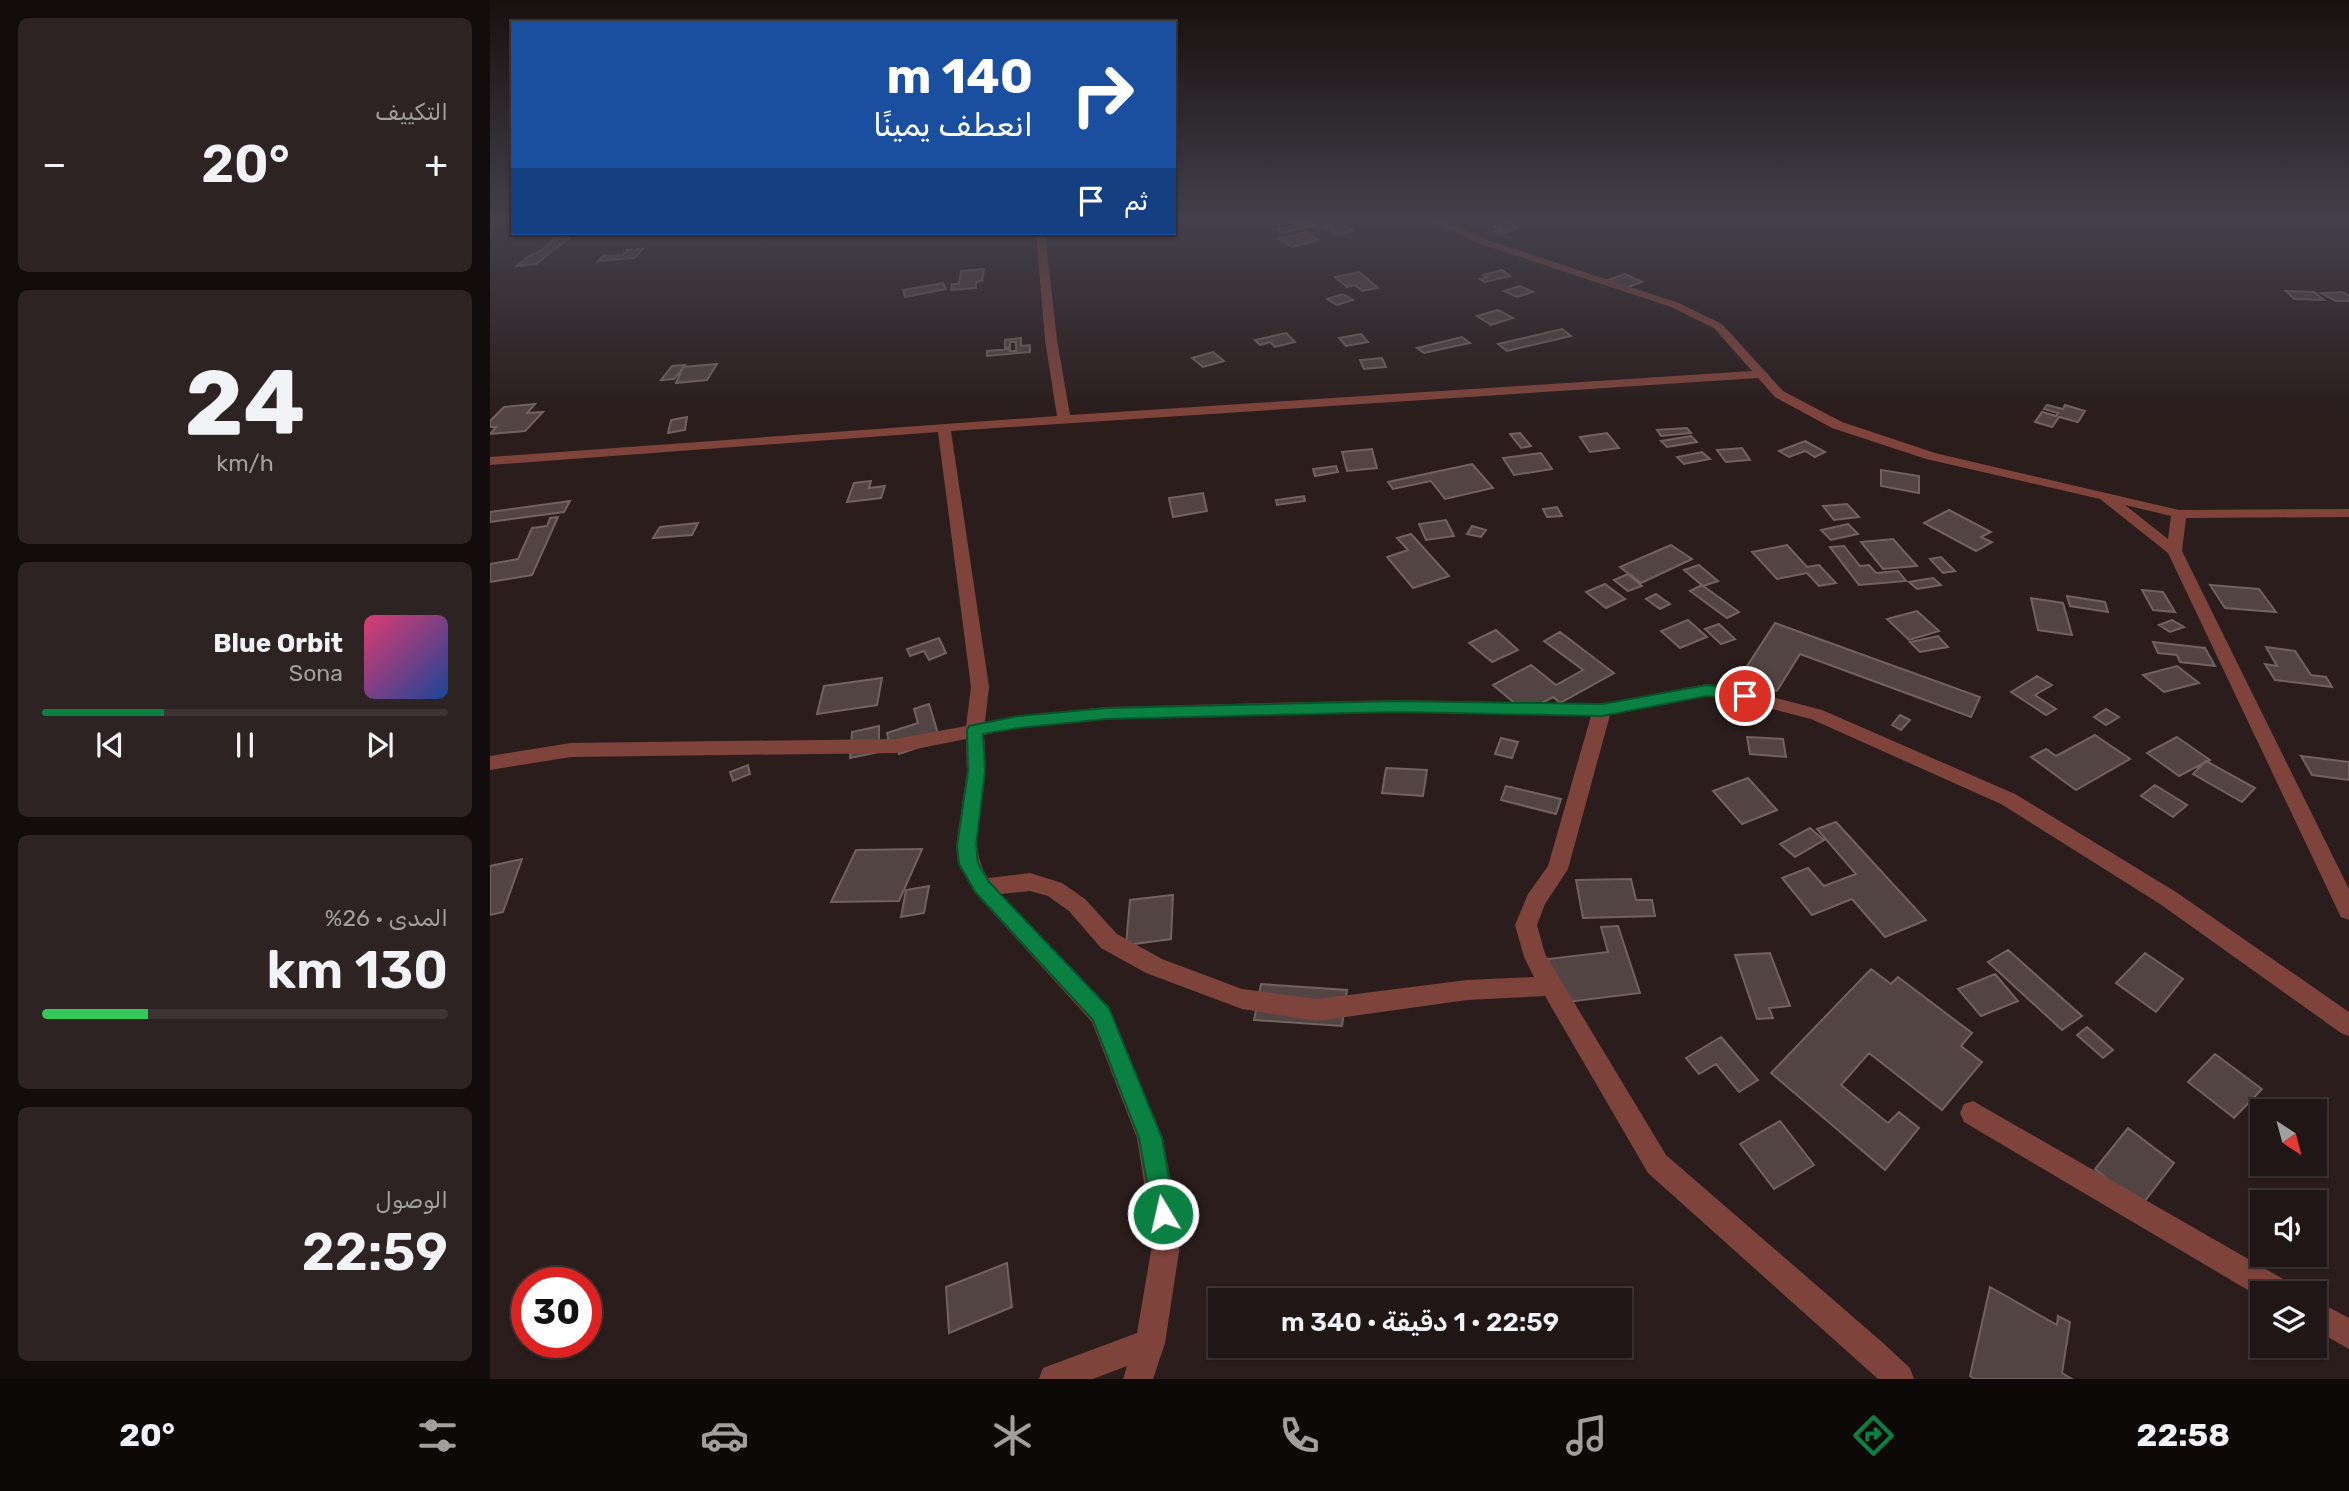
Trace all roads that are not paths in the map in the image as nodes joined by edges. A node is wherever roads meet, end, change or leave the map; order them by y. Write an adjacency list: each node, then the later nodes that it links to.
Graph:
1 (1045, 285): 4 (street)
2 (1615, 285): 3 (street)
3 (1759, 374): 4 (street); 7 (street)
4 (1064, 418): 5 (street)
5 (944, 428): 6 (street); 12 (street)
6 (490, 461)
7 (2105, 496): 9 (street); 10 (street)
8 (2349, 513): 9 (street)
9 (2179, 514): 10 (street)
10 (2174, 551): 15 (street)
11 (1602, 710): 12 (street); 16 (street); 17 (street)
12 (975, 730): 13 (street); 14 (street)
13 (490, 763)
14 (982, 887): 16 (street); 22 (street)
15 (2349, 912)
16 (1552, 986): 25 (street)
17 (2349, 1025)
18 (1973, 1113): 19 (street)
19 (2260, 1281)
20 (2327, 1321): 21 (street)
21 (2349, 1334)
22 (1150, 1343): 23 (street); 24 (street)
23 (1054, 1379)
24 (1138, 1379)
25 (1899, 1379)

